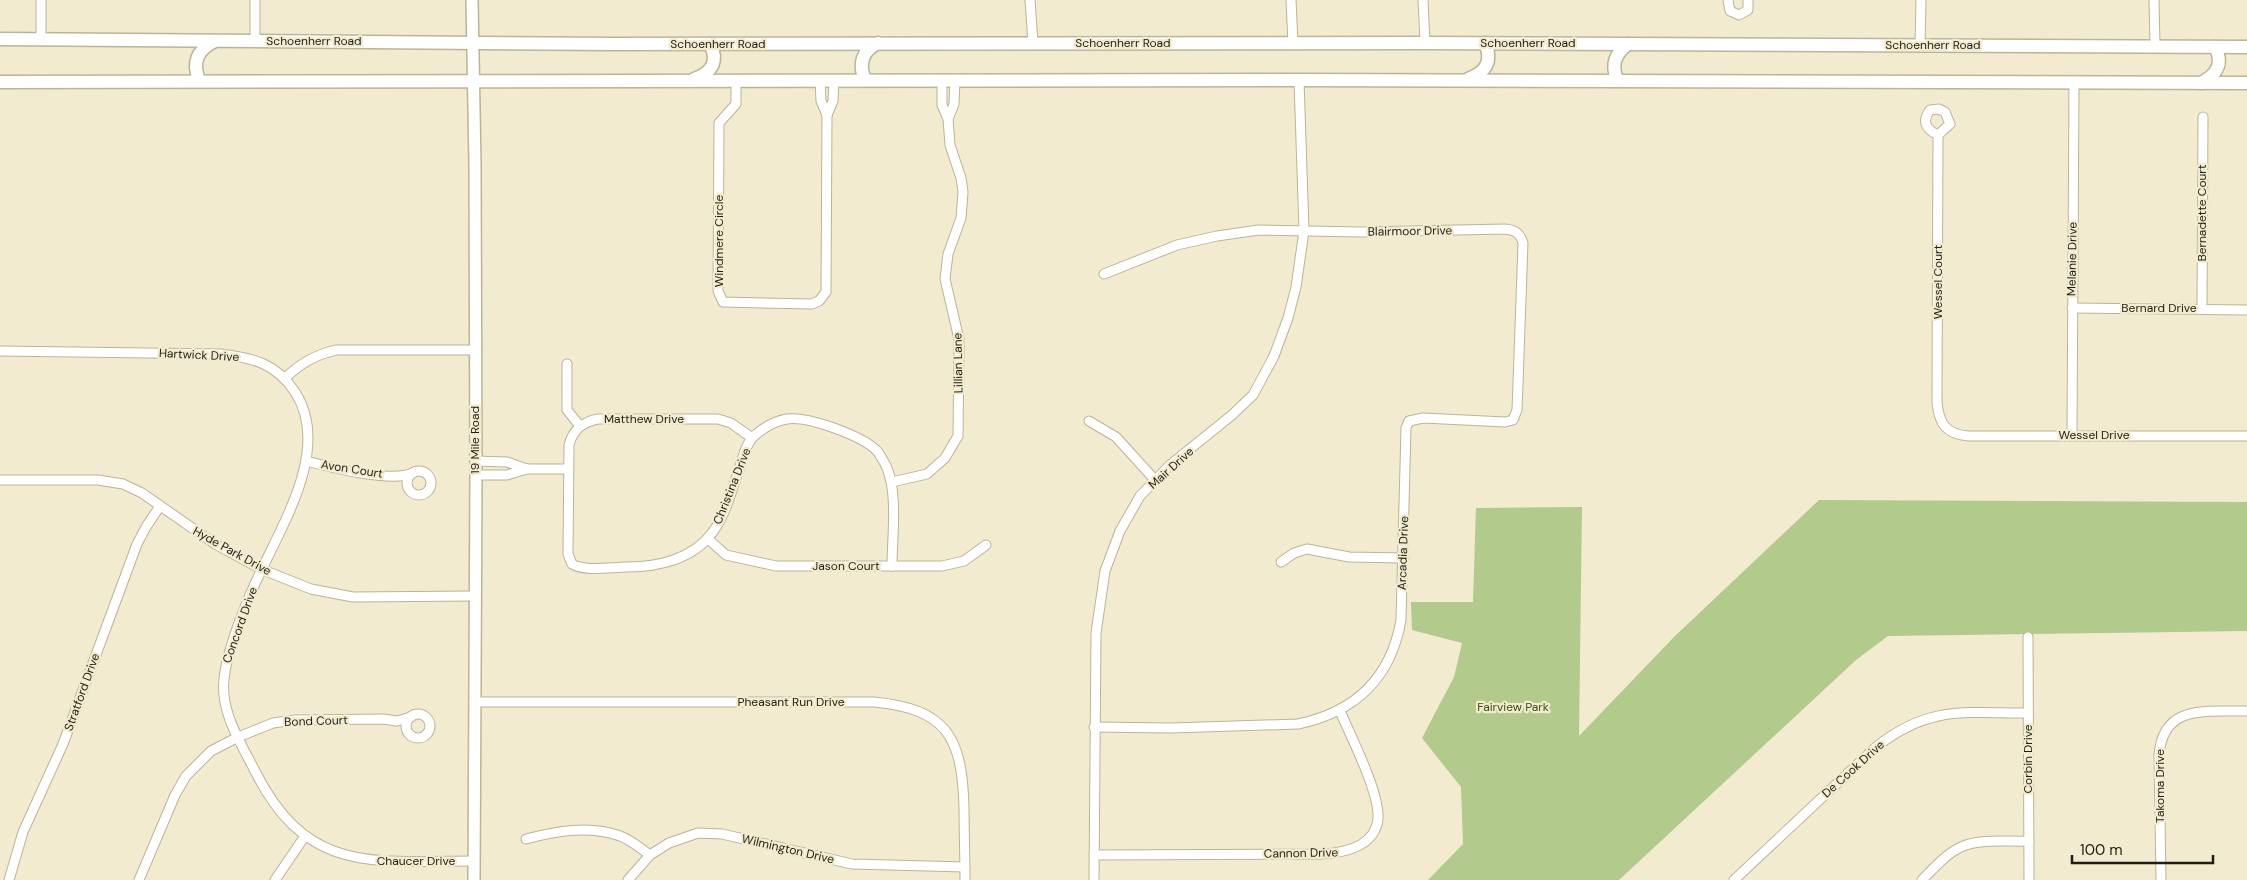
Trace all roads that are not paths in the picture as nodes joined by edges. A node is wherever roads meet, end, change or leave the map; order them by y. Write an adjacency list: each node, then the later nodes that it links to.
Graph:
1 (41, 0): 12 (street)
2 (255, 0): 14 (street)
3 (472, 0): 15 (street, 19 Mile Road)
4 (1030, 0): 17 (street)
5 (1291, 0): 21 (street)
6 (1423, 0): 18 (street)
7 (1728, 0): 8 (street)
8 (1748, 0)
9 (1921, 0): 23 (street)
10 (2154, 0): 24 (street)
11 (0, 39): 12 (main road, Schoenherr Road)
12 (41, 40): 13 (main road, Schoenherr Road)
13 (215, 41): 14 (main road, Schoenherr Road); 27 (main road)
14 (254, 41): 15 (main road, Schoenherr Road)
15 (472, 43): 20 (main road, Schoenherr Road); 38 (street, 19 Mile Road)
16 (878, 43): 17 (main road, Schoenherr Road); 20 (main road, Schoenherr Road); 32 (main road)
17 (1033, 43): 21 (main road, Schoenherr Road)
18 (1425, 43): 19 (main road, Schoenherr Road); 21 (main road, Schoenherr Road)
19 (1485, 43): 22 (main road, Schoenherr Road); 36 (main road)
20 (710, 44): 28 (main road)
21 (1293, 44)
22 (1628, 44): 23 (main road, Schoenherr Road); 37 (main road)
23 (1920, 45): 24 (main road, Schoenherr Road)
24 (2155, 46): 25 (main road, Schoenherr Road)
25 (2215, 46): 26 (main road, Schoenherr Road); 41 (main road)
26 (2247, 47)
27 (199, 80): 38 (main road); 39 (main road)
28 (693, 80): 29 (main road); 38 (main road)
29 (736, 80): 30 (main road); 43 (street, Windmere Circle)
30 (820, 80): 31 (main road); 43 (street, Windmere Circle)
31 (834, 80): 32 (main road); 43 (street, Windmere Circle)
32 (865, 80): 33 (main road)
33 (942, 80): 34 (main road); 45 (street, Lillian Lane)
34 (955, 80): 35 (main road); 45 (street, Lillian Lane)
35 (1299, 80): 36 (main road); 47 (street, Mair Drive)
36 (1466, 80): 37 (main road)
37 (1617, 80): 40 (main road)
38 (473, 81): 53 (street, 19 Mile Road)
39 (0, 82)
40 (2074, 82): 41 (main road); 50 (street, Melanie Drive)
41 (2201, 83): 42 (main road)
42 (2247, 83)
43 (827, 115)
44 (2203, 117): 51 (street, Bernadette Court)
45 (948, 120): 72 (street, Lillian Lane)
46 (1938, 135): 59 (street, Wessel Court)
47 (1304, 231): 48 (street, Blairmoor Drive); 49 (street, Blairmoor Drive); 71 (street, Mair Drive)
48 (1516, 232): 77 (street, Arcadia Drive)
49 (1104, 274)
50 (2072, 308): 51 (street, Bernard Drive); 60 (street, Melanie Drive)
51 (2202, 308): 52 (street, Bernard Drive)
52 (2247, 310)
53 (474, 350): 56 (street); 64 (street, 19 Mile Road)
54 (0, 351): 56 (street, Hartwick Drive)
55 (567, 364): 58 (street)
56 (285, 378): 63 (street, Concord Drive)
57 (1089, 421): 71 (street)
58 (580, 426): 62 (street, Matthew Drive); 66 (street)
59 (1944, 428): 60 (street, Wessel Drive)
60 (2072, 435): 61 (street, Wessel Drive)
61 (2247, 436)
62 (752, 438): 72 (street, Christina Drive); 75 (street, Christina Drive)
63 (306, 460): 69 (street, Avon Court); 80 (street, Concord Drive)
64 (476, 461): 65 (street); 68 (street, 19 Mile Road)
65 (528, 469): 66 (street); 68 (street)
66 (568, 469): 75 (street, Christina Drive)
67 (413, 473): 69 (street, Avon Court); 73 (street); 73 (street)
68 (476, 475): 81 (street, 19 Mile Road)
69 (398, 477): 73 (street, Avon Court)
70 (0, 480): 74 (street, Hyde Park Drive)
71 (1155, 480): 89 (street, Mair Drive)
72 (892, 482): 79 (street, Christina Drive)
73 (408, 487)
74 (160, 506): 80 (street, Hyde Park Drive); 99 (street, Stratford Drive)
75 (708, 539): 79 (street, Jason Court)
76 (986, 545): 79 (street, Jason Court)
77 (1404, 558): 78 (street); 84 (street, Arcadia Drive)
78 (1281, 562)
79 (892, 566)
80 (262, 569): 81 (street, Hyde Park Drive); 91 (street, Concord Drive)
81 (474, 596): 83 (street, 19 Mile Road)
82 (2028, 637): 86 (street, Corbin Drive)
83 (474, 702): 97 (street, 19 Mile Road); 98 (street, Pheasant Run Drive)
84 (1340, 711): 89 (street, Arcadia Drive); 96 (street, Cannon Drive)
85 (2247, 711): 109 (street, Takoma Drive)
86 (2028, 712): 94 (street, Corbin Drive); 106 (street, De Cook Drive)
87 (411, 717): 88 (street, Bond Court); 90 (street); 90 (street)
88 (397, 721): 90 (street); 91 (street, Bond Court)
89 (1094, 727): 96 (street, Mair Drive)
90 (407, 731)
91 (238, 737): 92 (street, Chaucer Drive); 100 (street)
92 (305, 836): 97 (street, Chaucer Drive); 101 (street)
93 (526, 839): 95 (street)
94 (2029, 841): 107 (street); 108 (street, Corbin Drive)
95 (650, 855): 98 (street, Wilmington Drive); 103 (street, Wilmington Drive)
96 (1094, 855): 105 (street, Mair Drive)
97 (474, 861): 102 (street, 19 Mile Road)
98 (965, 867): 104 (street, Pheasant Run Drive)
99 (9, 880)
100 (139, 880)
101 (275, 880)
102 (474, 880)
103 (628, 880)
104 (965, 880)
105 (1094, 880)
106 (1734, 880)
107 (1922, 880)
108 (2029, 880)
109 (2161, 880)

